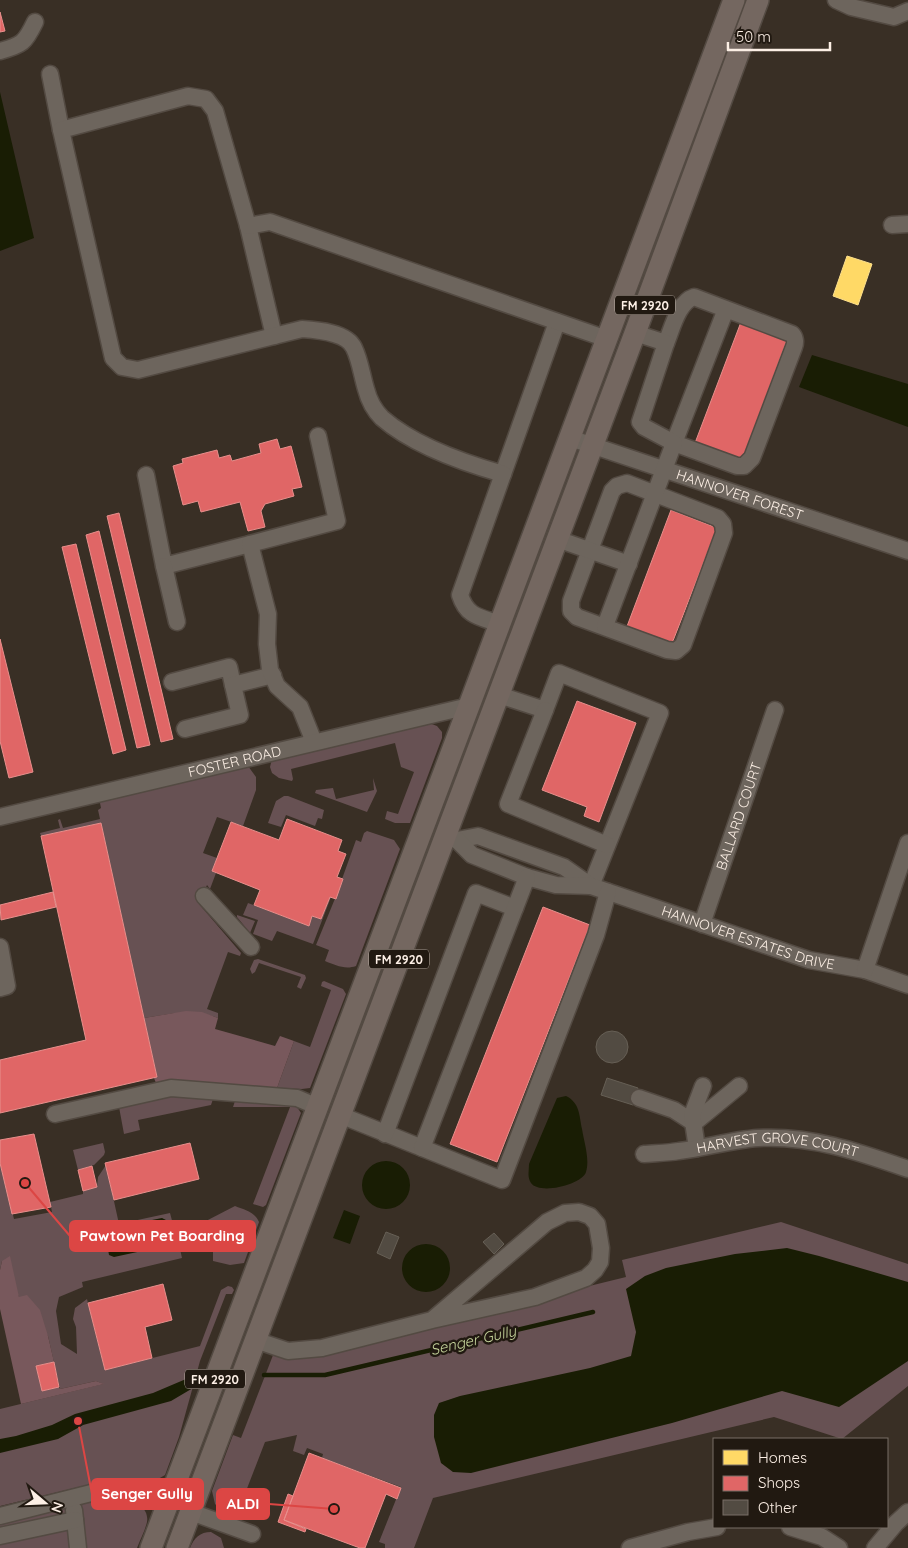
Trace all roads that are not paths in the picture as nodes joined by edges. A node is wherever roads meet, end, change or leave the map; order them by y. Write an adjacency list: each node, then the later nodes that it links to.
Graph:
1 (734, 0): 14 (main road, FM 2920 / FM 2920)
2 (758, 0): 12 (main road, FM 2920 / FM 2920)
3 (836, 0): 4 (street)
4 (903, 17)
5 (35, 22): 6 (street)
6 (0, 51)
7 (50, 74): 8 (street)
8 (61, 130): 9 (street); 13 (street)
9 (248, 226): 11 (street); 13 (street)
10 (726, 309): 15 (street); 18 (street); 18 (street)
11 (557, 322): 14 (street); 21 (street)
12 (635, 333): 15 (street); 19 (main road, FM 2920 / FM 2920)
13 (274, 336): 21 (street)
14 (607, 339): 17 (main road, FM 2920 / FM 2920)
15 (666, 343): 18 (street)
16 (318, 436): 25 (street)
17 (570, 438): 19 (street, HANNOVER FOREST); 31 (main road, FM 2920 / FM 2920)
18 (674, 443): 20 (street)
19 (592, 445): 20 (street, HANNOVER FOREST); 24 (main road, FM 2920 / FM 2920)
20 (664, 469): 23 (street); 27 (street, HANNOVER FOREST)
21 (503, 474): 31 (street)
22 (146, 475): 29 (street)
23 (656, 493): 26 (street); 28 (street); 32 (street)
24 (557, 539): 26 (street); 36 (main road, FM 2920 / FM 2920)
25 (250, 544): 29 (street); 33 (street)
26 (590, 549): 28 (street); 32 (street)
27 (908, 551)
28 (629, 564): 32 (street)
29 (164, 566): 30 (street)
30 (177, 622)
31 (500, 624): 37 (main road, FM 2920 / FM 2920)
32 (605, 626)
33 (273, 675): 35 (street); 41 (street)
34 (172, 682): 35 (street)
35 (233, 685): 40 (street)
36 (499, 695): 38 (street); 43 (main road, FM 2920 / FM 2920)
37 (469, 706): 41 (street, FOSTER ROAD); 60 (main road, FM 2920 / FM 2920)
38 (545, 710): 45 (street); 45 (street)
39 (775, 710): 51 (street, BALLARD COURT)
40 (185, 729)
41 (314, 742): 42 (street, FOSTER ROAD)
42 (0, 817)
43 (451, 838): 46 (street, HANNOVER ESTATES DRIVE); 47 (street, HANNOVER ESTATES DRIVE); 62 (main road, FM 2920 / FM 2920)
44 (908, 843): 54 (street)
45 (607, 845): 47 (street)
46 (527, 876): 47 (street, HANNOVER ESTATES DRIVE); 50 (street)
47 (591, 886): 48 (street, HANNOVER ESTATES DRIVE)
48 (608, 892): 51 (street, HANNOVER ESTATES DRIVE); 65 (street)
49 (204, 896): 53 (street)
50 (515, 908): 64 (street); 65 (street)
51 (702, 924): 54 (street, HANNOVER ESTATES DRIVE)
52 (0, 947): 56 (street)
53 (251, 947)
54 (865, 970): 55 (street, HANNOVER ESTATES DRIVE)
55 (908, 985)
56 (0, 988)
57 (702, 1086): 63 (street)
58 (739, 1086): 63 (street)
59 (639, 1098): 63 (street)
60 (318, 1107): 61 (street); 72 (main road, FM 2920 / FM 2920)
61 (55, 1114)
62 (340, 1116): 64 (street); 70 (main road, FM 2920 / FM 2920)
63 (694, 1123): 66 (street)
64 (385, 1134): 65 (street)
65 (422, 1148)
66 (697, 1148): 67 (street, HARVEST GROVE COURT); 68 (street, HARVEST GROVE COURT)
67 (644, 1154)
68 (908, 1169)
69 (432, 1320): 69 (street); 70 (street)
70 (255, 1340): 73 (main road, FM 2920 / FM 2920)
71 (73, 1498): 72 (street); 75 (street); 76 (street)
72 (169, 1500): 84 (main road, FM 2920 / FM 2920)
73 (191, 1512): 80 (street); 85 (main road, FM 2920 / FM 2920)
74 (908, 1512): 88 (street)
75 (0, 1516)
76 (75, 1520): 77 (street); 83 (street)
77 (45, 1525): 81 (street); 82 (street)
78 (713, 1528): 86 (street)
79 (793, 1528): 87 (street)
80 (252, 1534)
81 (0, 1536)
82 (0, 1546)
83 (78, 1548)
84 (151, 1548)
85 (177, 1548)
86 (630, 1548)
87 (839, 1548)
88 (875, 1548)

